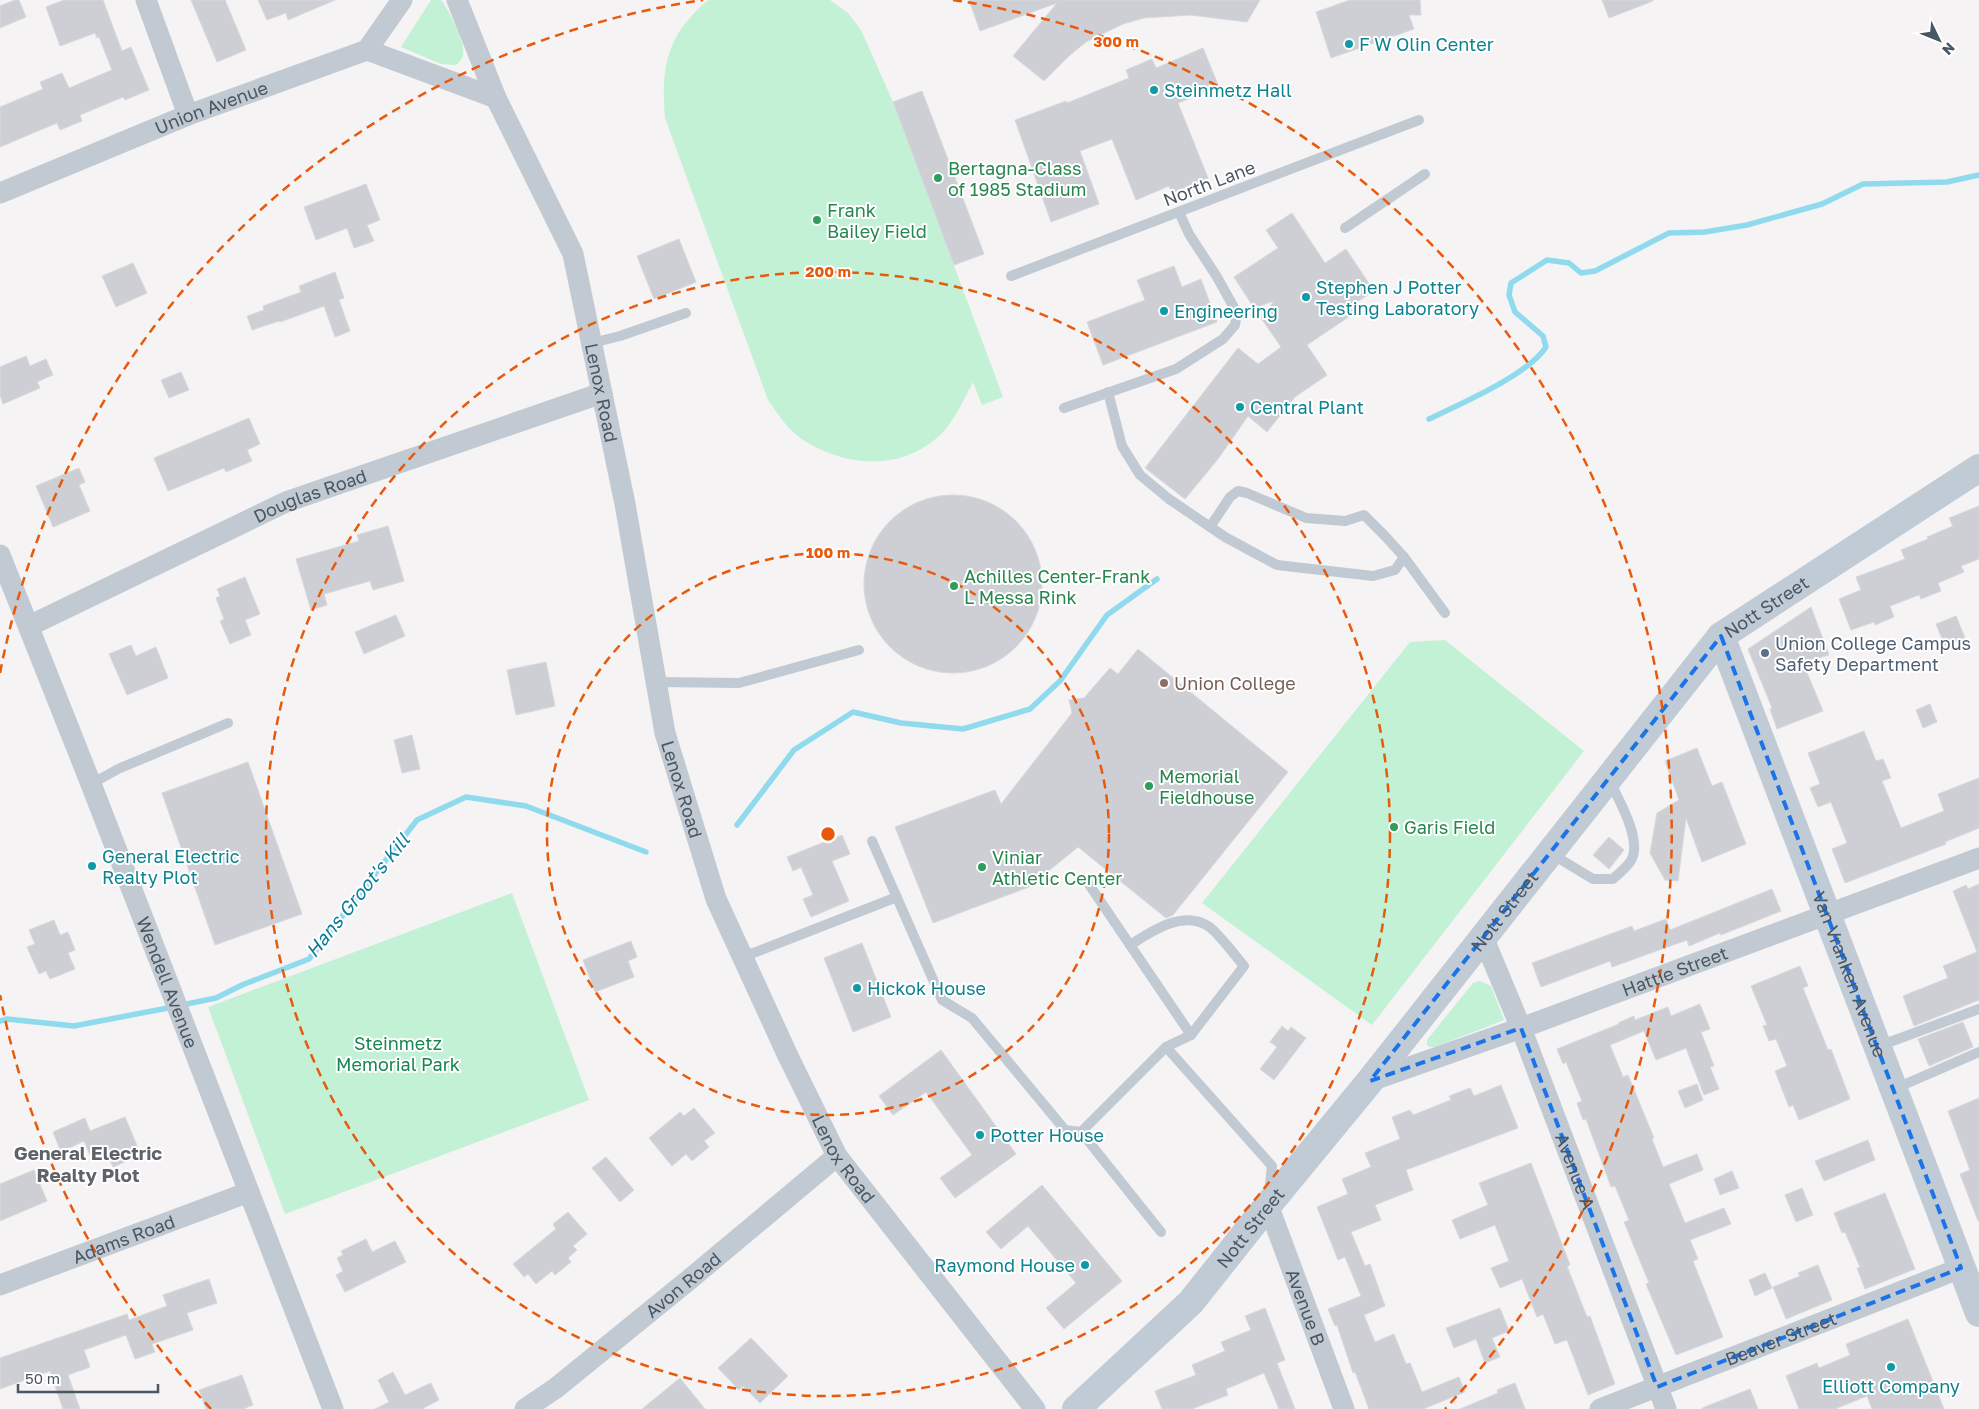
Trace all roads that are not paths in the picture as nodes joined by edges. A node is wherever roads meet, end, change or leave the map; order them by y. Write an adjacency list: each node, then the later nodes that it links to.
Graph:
1 (146, 0): 6 (street)
2 (402, 0): 4 (street)
3 (457, 0): 5 (street, Lenox Road)
4 (367, 50): 5 (street); 6 (street, Union Avenue)
5 (496, 98): 14 (street, Lenox Road)
6 (188, 115): 9 (street, Union Avenue)
7 (1419, 120): 10 (lane, North Lane)
8 (1424, 174): 11 (lane)
9 (0, 193)
10 (1179, 212): 12 (lane, North Lane); 15 (lane)
11 (1345, 228)
12 (1011, 276)
13 (686, 312): 14 (lane)
14 (592, 344): 16 (street, Lenox Road)
15 (1108, 392): 17 (lane); 19 (lane)
16 (602, 393): 23 (street, Douglas Road); 26 (street, Lenox Road)
17 (1064, 408)
18 (1979, 468): 24 (main road, Nott Street)
19 (1210, 527): 21 (lane); 21 (lane)
20 (0, 555): 23 (street, Wendell Avenue)
21 (1404, 557): 22 (lane)
22 (1445, 613)
23 (29, 626): 29 (street, Wendell Avenue)
24 (1721, 636): 28 (main road, Nott Street); 35 (main road, Van Vranken Avenue)
25 (859, 650): 26 (lane)
26 (656, 682): 38 (street, Lenox Road)
27 (228, 723): 29 (lane)
28 (1608, 779): 31 (main road, Nott Street); 31 (lane)
29 (92, 784): 49 (street, Wendell Avenue)
30 (872, 841): 34 (lane)
31 (1549, 853): 36 (main road, Nott Street)
32 (1979, 858): 35 (street, Hattie Street)
33 (1086, 880): 37 (lane)
34 (897, 897): 38 (lane); 47 (lane)
35 (1827, 916): 40 (street, Hattie Street); 43 (main road, Van Vranken Avenue)
36 (1483, 937): 40 (street, Avenue A); 45 (main road, Nott Street)
37 (1130, 945): 41 (lane); 41 (lane)
38 (742, 957): 48 (street, Lenox Road)
39 (1979, 1008): 43 (lane)
40 (1520, 1028): 45 (street, Hattie Street); 55 (street, Avenue A)
41 (1191, 1035): 42 (lane)
42 (1166, 1047): 47 (lane); 50 (lane)
43 (1877, 1047): 46 (main road, Van Vranken Avenue)
44 (1979, 1052): 46 (lane)
45 (1370, 1081): 50 (main road, Nott Street)
46 (1893, 1090): 52 (main road, Van Vranken Avenue)
47 (1081, 1132): 51 (lane)
48 (837, 1156): 57 (street, Avon Road); 58 (street, Lenox Road)
49 (249, 1192): 53 (street, Adams Road); 56 (street, Wendell Avenue)
50 (1268, 1206): 59 (main road, Nott Street); 60 (street, Avenue B)
51 (1161, 1232)
52 (1961, 1268): 54 (main road, Van Vranken Avenue); 55 (street, Beaver Street)
53 (0, 1285)
54 (1979, 1313)
55 (1657, 1387): 61 (street, Beaver Street); 62 (street, Avenue A)
56 (333, 1409)
57 (525, 1409)
58 (1035, 1409)
59 (1076, 1409)
60 (1344, 1409)
61 (1600, 1409)
62 (1666, 1409)

